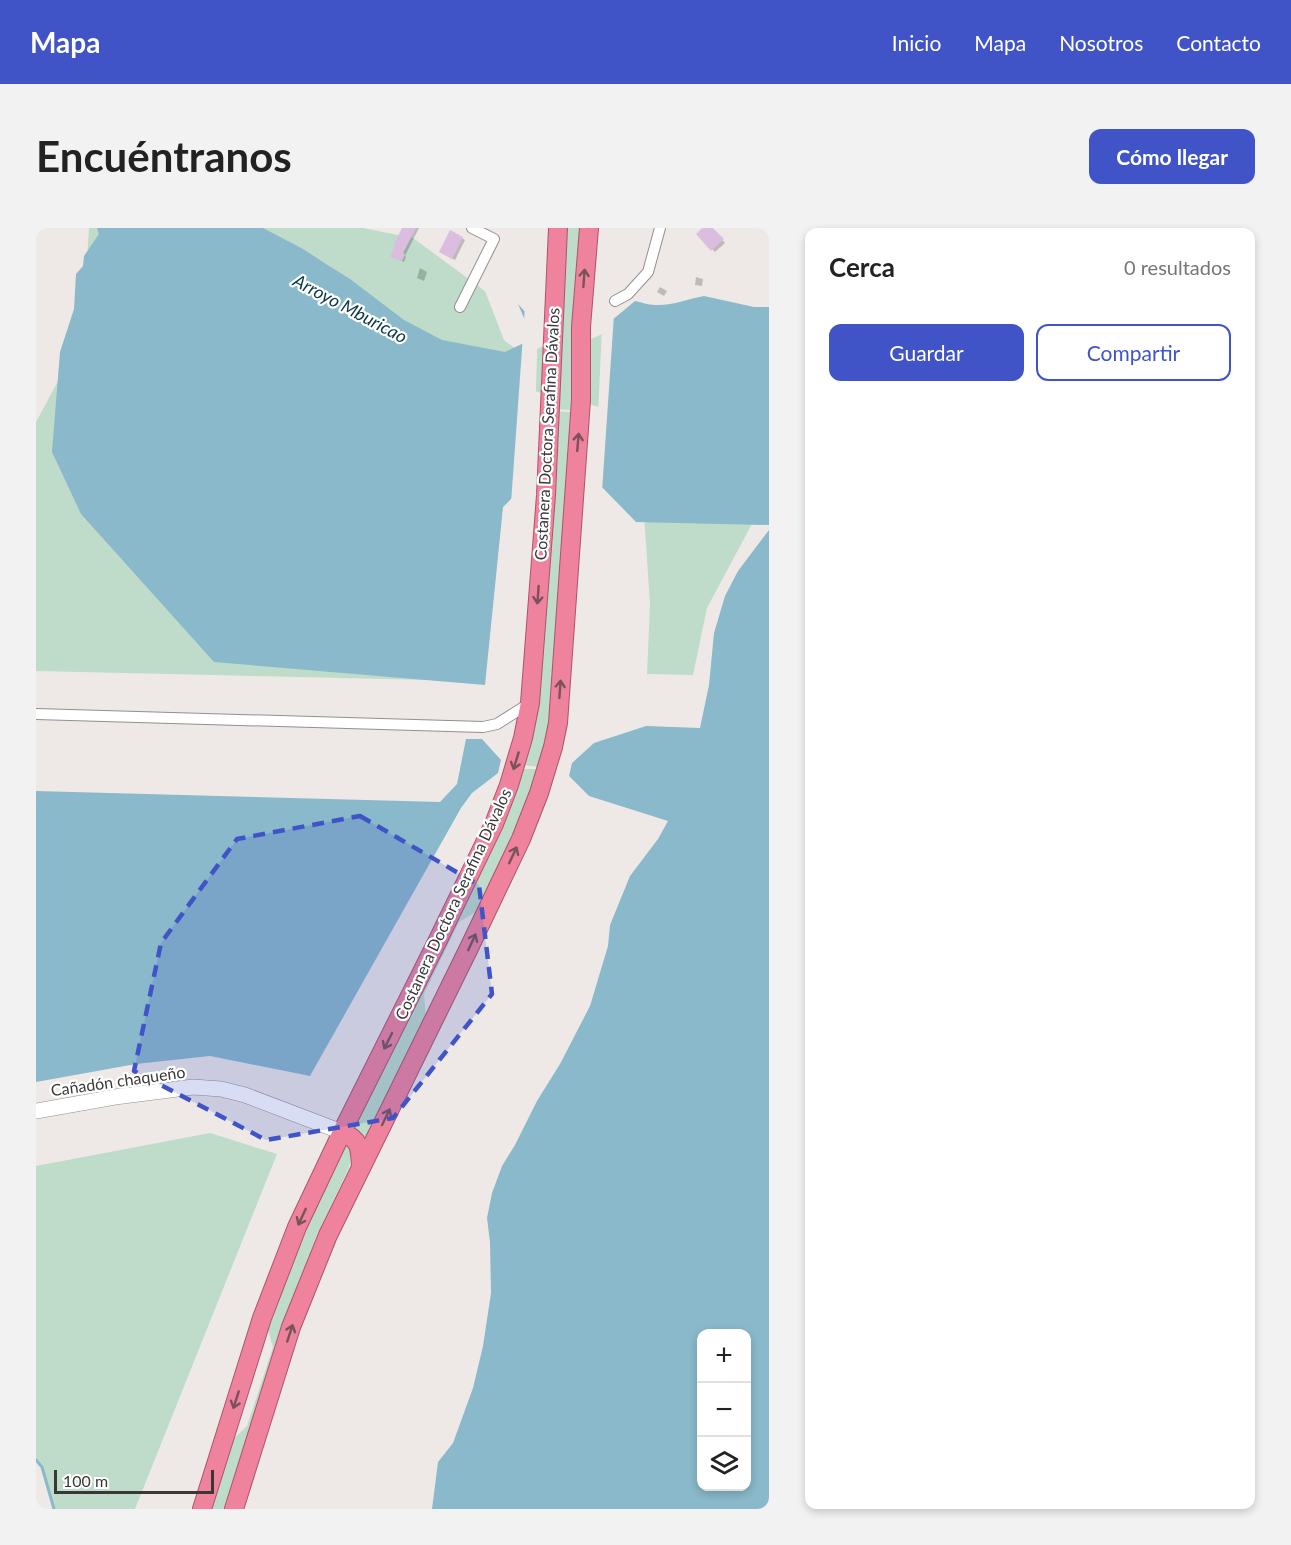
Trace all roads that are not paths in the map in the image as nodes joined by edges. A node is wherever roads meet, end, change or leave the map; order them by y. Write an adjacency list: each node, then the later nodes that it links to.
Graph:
1 (472, 228): 6 (street)
2 (558, 228): 7 (highway, Costanera Doctora Serafina Dávalos, one-way to 7)
3 (589, 228): 11 (highway, Costanera Doctora Serafina Dávalos, one-way to 3)
4 (660, 228): 5 (street)
5 (615, 301)
6 (460, 307)
7 (530, 703): 8 (street); 10 (highway, Costanera Doctora Serafina Dávalos, one-way to 10)
8 (36, 714)
9 (36, 1111): 10 (main road, Cañadón chaqueño)
10 (342, 1132): 11 (highway); 12 (highway, Costanera Doctora Serafina Dávalos, one-way to 12)
11 (361, 1168): 13 (highway, Costanera Doctora Serafina Dávalos, one-way to 11)
12 (202, 1509)
13 (234, 1509)

